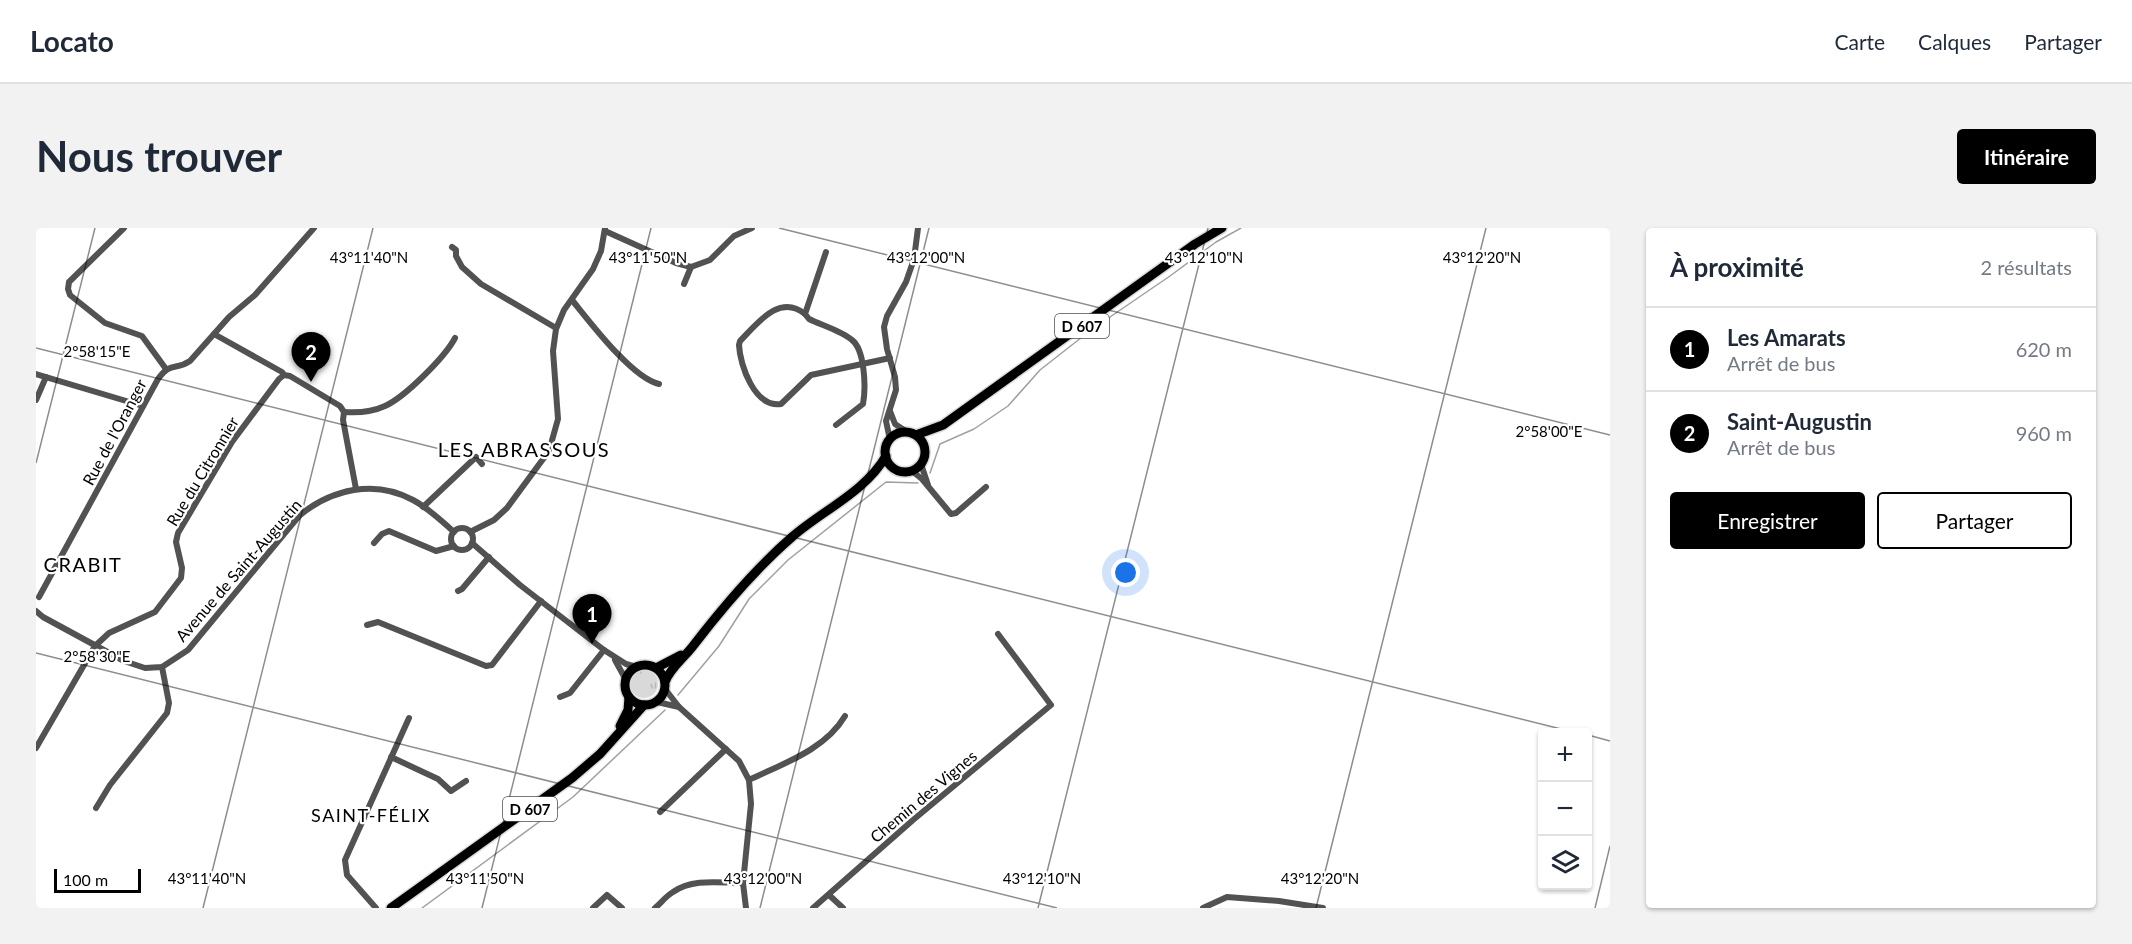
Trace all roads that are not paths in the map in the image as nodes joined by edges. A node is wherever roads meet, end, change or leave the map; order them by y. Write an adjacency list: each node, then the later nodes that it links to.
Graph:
1 (124, 228): 18 (street)
2 (314, 228): 14 (street, Rue de l'Oranger)
3 (752, 228): 9 (street)
4 (918, 228): 16 (street)
5 (1222, 228): 28 (main road, D 607)
6 (605, 230): 9 (street); 11 (street)
7 (452, 247): 13 (street)
8 (826, 252): 12 (street)
9 (691, 267): 10 (street)
10 (684, 284)
11 (572, 300): 13 (street); 22 (street)
12 (805, 314): 17 (street); 17 (street)
13 (556, 328): 43 (street)
14 (214, 333): 18 (street, Rue de l'Oranger); 20 (street)
15 (455, 338): 26 (street)
16 (890, 358): 17 (street); 25 (street)
17 (862, 364): 27 (street)
18 (166, 369): 24 (street, Rue de l'Oranger)
19 (36, 374): 21 (street)
20 (284, 375): 26 (street); 55 (street, Rue du Citronnier)
21 (46, 377): 23 (street); 24 (street)
22 (659, 384)
23 (36, 400)
24 (143, 406): 49 (street, Rue de l'Oranger)
25 (890, 410): 29 (street); 30 (street)
26 (344, 412): 40 (street)
27 (836, 425)
28 (943, 425): 29 (main road, D 607); 31 (main road, D 607)
29 (912, 434): 30 (main road); 31 (main road)
30 (890, 440): 32 (main road)
31 (926, 452): 34 (main road)
32 (886, 456): 35 (main road); 37 (main road)
33 (482, 464): 41 (street)
34 (921, 464): 36 (main road); 38 (street)
35 (898, 471): 36 (main road); 37 (main road)
36 (912, 471): 38 (street)
37 (869, 479): 54 (main road)
38 (928, 486): 39 (street)
39 (986, 487)
40 (356, 489): 41 (street, Avenue de Saint-Augustin); 59 (street, Avenue de Saint-Augustin)
41 (423, 507): 42 (street, Avenue de Saint-Augustin)
42 (454, 532): 43 (street); 46 (street)
43 (471, 532): 45 (street)
44 (374, 543): 46 (street)
45 (472, 543): 46 (street); 47 (street)
46 (454, 546)
47 (489, 557): 48 (street); 50 (street)
48 (458, 591)
49 (38, 599): 51 (street, Rue de l'Oranger)
50 (541, 601): 52 (street); 56 (street)
51 (37, 613): 55 (street)
52 (367, 625)
53 (998, 634): 80 (street, Chemin des Vignes)
54 (694, 644): 60 (main road); 62 (main road)
55 (95, 646): 59 (street); 71 (street, Rue du Citronnier)
56 (604, 650): 57 (street); 63 (street)
57 (613, 657): 58 (street); 61 (street)
58 (637, 667): 60 (main road); 61 (main road)
59 (162, 668): 76 (street)
60 (656, 668): 62 (main road)
61 (626, 680): 64 (main road)
62 (665, 685): 65 (main road); 67 (street)
63 (560, 697)
64 (629, 698): 66 (main road); 70 (main road, D 607)
65 (657, 702): 66 (main road); 67 (street)
66 (644, 705): 70 (main road, D 607)
67 (679, 707): 72 (street)
68 (845, 716): 74 (street)
69 (409, 718): 73 (street)
70 (615, 737): 78 (main road, D 607)
71 (36, 748)
72 (726, 749): 74 (street); 77 (street)
73 (391, 757): 75 (street); 81 (street)
74 (749, 780): 79 (street)
75 (466, 781)
76 (96, 808)
77 (660, 812)
78 (440, 874): 82 (main road, D 607); 83 (main road, D 607)
79 (743, 883): 86 (street); 87 (street)
80 (829, 895): 88 (street, Chemin des Vignes); 89 (street)
81 (376, 908)
82 (384, 908)
83 (391, 908)
84 (593, 908): 85 (street)
85 (622, 908)
86 (655, 908)
87 (746, 908)
88 (813, 908)
89 (843, 908)
90 (1203, 908): 91 (street)
91 (1323, 908)

